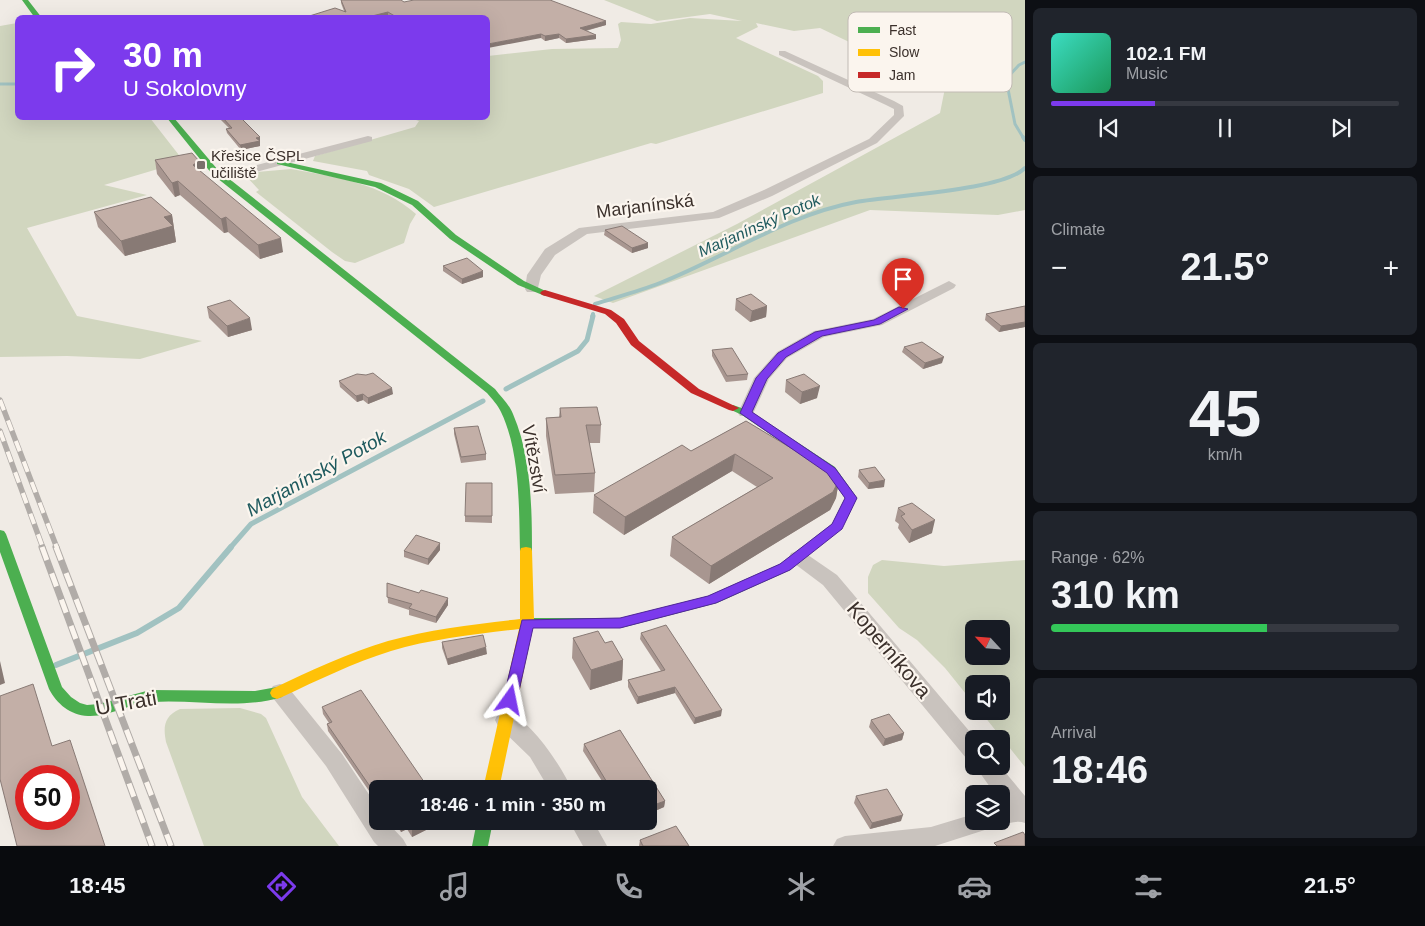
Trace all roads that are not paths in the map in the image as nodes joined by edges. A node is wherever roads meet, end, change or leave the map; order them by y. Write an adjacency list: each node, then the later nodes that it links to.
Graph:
1 (25, 0): 2 (street)
2 (37, 15)
3 (782, 53): 4 (street)
4 (848, 84)
5 (865, 92): 6 (street)
6 (899, 108): 12 (street, Marjanínská)
7 (172, 120): 10 (street, Vítězství)
8 (368, 139): 9 (street)
9 (280, 162): 10 (street); 12 (street)
10 (222, 177): 16 (street, Vítězství)
11 (949, 285): 13 (street)
12 (532, 289): 13 (street)
13 (746, 413): 15 (street)
14 (0, 534): 17 (street, U Trati)
15 (798, 557): 16 (street, U Trati); 19 (street, Koperníkova)
16 (527, 623): 17 (street, U Trati); 18 (street, Vítězství)
17 (280, 692): 27 (street)
18 (506, 720): 21 (street, Vítězství); 22 (street)
19 (965, 741)
20 (992, 775): 23 (street)
21 (494, 780)
22 (556, 780)
23 (1016, 813)
24 (965, 827): 30 (street)
25 (483, 830): 28 (street)
26 (585, 830): 29 (street)
27 (395, 846)
28 (480, 846)
29 (595, 846)
30 (845, 846)

